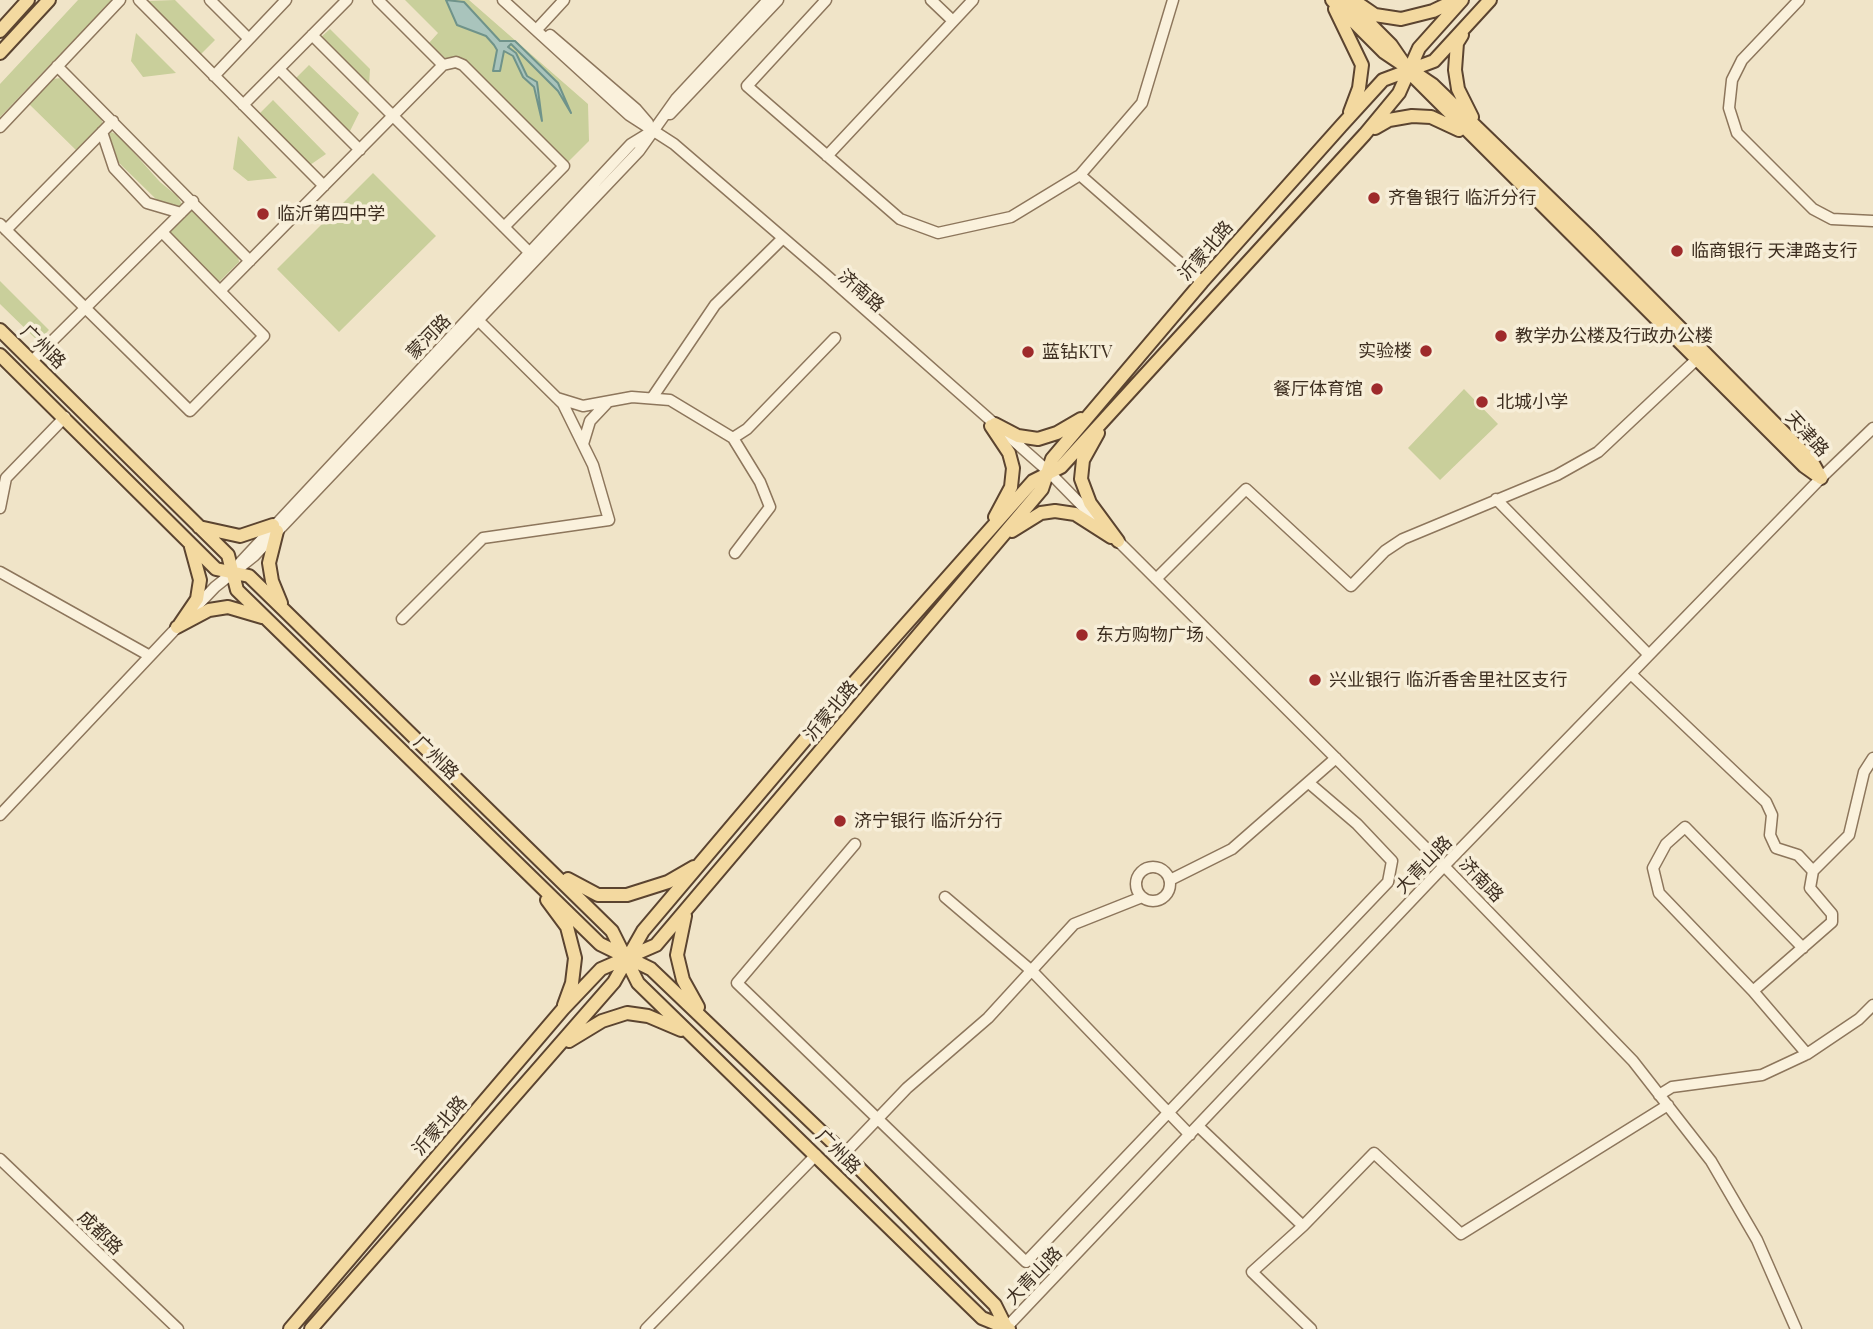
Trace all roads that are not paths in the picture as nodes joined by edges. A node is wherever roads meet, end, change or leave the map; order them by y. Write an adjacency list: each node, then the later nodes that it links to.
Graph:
1 (28, 0): 28 (main road)
2 (49, 0): 31 (main road)
3 (121, 0): 33 (street)
4 (139, 0): 36 (street)
5 (210, 0): 30 (street)
6 (347, 0): 29 (street)
7 (378, 0): 32 (street)
8 (503, 0): 42 (street, 济南路)
9 (511, 0): 27 (street, 济南路)
10 (564, 0): 27 (street)
11 (768, 0): 42 (street, 蒙河路)
12 (778, 0): 42 (street, 蒙河路)
13 (826, 0): 47 (street)
14 (931, 0): 25 (street)
15 (973, 0): 25 (street)
16 (1173, 0): 48 (street)
17 (1331, 0): 35 (main road, 天津路); 40 (main road)
18 (1346, 0): 35 (main road, 天津路)
19 (1352, 0): 20 (main road)
20 (1456, 0)
21 (1462, 0): 35 (main road, 沂蒙北路)
22 (1490, 0): 26 (main road, 沂蒙北路)
23 (1800, 0): 52 (street)
24 (282, 1): 30 (street)
25 (953, 21): 47 (street)
26 (1468, 25): 35 (main road, 沂蒙北路); 45 (main road)
27 (540, 26): 42 (street, 济南路)
28 (0, 31)
29 (312, 35): 34 (street); 38 (street)
30 (249, 39): 36 (street)
31 (0, 53)
32 (443, 65): 38 (street); 54 (street)
33 (57, 66): 39 (street); 41 (street)
34 (279, 69): 37 (street); 46 (street)
35 (1408, 70): 40 (main road, 沂蒙北路); 44 (main road, 沂蒙北路); 45 (main road, 天津路)
36 (214, 76): 37 (street)
37 (243, 105): 49 (street)
38 (393, 116): 46 (street); 54 (street)
39 (113, 121): 43 (street); 50 (street)
40 (1341, 126): 59 (main road, 沂蒙北路)
41 (0, 127)
42 (654, 130): 56 (street, 济南路); 57 (street, 蒙河路); 62 (street, 蒙河路); 73 (street, 济南路)
43 (102, 132): 51 (street); 53 (street)
44 (1365, 134): 45 (main road); 71 (main road, 沂蒙北路)
45 (1479, 136): 66 (main road, 天津路); 78 (main road, 天津路)
46 (359, 150): 49 (street)
47 (827, 156): 48 (street)
48 (1080, 176): 59 (street)
49 (324, 186): 58 (street)
50 (193, 201): 51 (street); 58 (street)
51 (181, 213): 55 (street)
52 (1873, 221)
53 (3, 227): 61 (street)
54 (504, 227): 57 (street)
55 (162, 232): 60 (street); 61 (street)
56 (780, 241): 69 (street); 73 (street, 济南路)
57 (531, 254): 82 (street, 蒙河路)
58 (250, 261): 60 (street)
59 (1202, 282): 71 (main road, 沂蒙北路)
60 (220, 291): 61 (street)
61 (85, 308): 67 (street)
62 (478, 320): 68 (street); 82 (street, 蒙河路)
63 (0, 330): 67 (main road, 广州路)
64 (835, 338): 75 (street)
65 (0, 355): 72 (main road, 广州路)
66 (1697, 359): 78 (main road, 天津路); 79 (street)
67 (32, 361): 81 (main road, 广州路)
68 (557, 398): 70 (street); 76 (street)
69 (652, 398): 70 (street); 75 (street)
70 (607, 403): 76 (street)
71 (1105, 408): 73 (main road); 77 (main road, 沂蒙北路); 84 (main road)
72 (65, 417): 80 (street); 85 (main road, 广州路)
73 (993, 425): 77 (street, 济南路); 83 (main road)
74 (1873, 428): 78 (street, 大青山路)
75 (733, 439): 86 (street)
76 (583, 444): 92 (street)
77 (1049, 472): 83 (main road, 沂蒙北路); 84 (street, 济南路)
78 (1821, 478): 94 (street, 大青山路)
79 (1496, 499): 89 (street); 94 (street)
80 (0, 508)
81 (199, 527): 82 (main road); 88 (main road, 广州路)
82 (275, 528): 88 (street, 蒙河路); 90 (main road)
83 (989, 540): 84 (main road); 102 (main road, 沂蒙北路); 110 (main road, 沂蒙北路)
84 (1118, 541): 89 (street, 济南路)
85 (190, 544): 88 (main road, 广州路); 93 (main road)
86 (735, 553)
87 (0, 572): 95 (street)
88 (234, 572): 90 (main road, 广州路); 91 (main road, 广州路); 93 (street, 蒙河路)
89 (1156, 579): 97 (street, 济南路)
90 (284, 610): 103 (main road, 广州路)
91 (268, 619): 93 (main road); 106 (main road, 广州路)
92 (402, 619)
93 (177, 627): 95 (street, 蒙河路)
94 (1649, 655): 96 (street, 大青山路)
95 (149, 656): 100 (street, 蒙河路)
96 (1631, 674): 104 (street, 大青山路); 105 (street)
97 (1336, 758): 99 (street); 104 (street, 济南路)
98 (1873, 758): 105 (street)
99 (1309, 783): 107 (street); 123 (street)
100 (0, 815)
101 (855, 844): 124 (street)
102 (703, 861): 103 (main road); 112 (main road, 沂蒙北路)
103 (543, 862): 112 (main road, 广州路)
104 (1444, 866): 121 (street, 济南路); 125 (street, 大青山路)
105 (1813, 871): 111 (street)
106 (529, 873): 112 (main road, 广州路); 116 (main road)
107 (1170, 880): 109 (street); 109 (street)
108 (945, 897): 113 (street)
109 (1142, 897): 113 (street)
110 (688, 908): 112 (main road, 沂蒙北路); 117 (main road)
111 (1803, 948): 114 (street); 114 (street)
112 (627, 958): 116 (main road, 沂蒙北路); 117 (main road, 广州路); 119 (main road, 广州路); 120 (main road, 沂蒙北路)
113 (1032, 972): 123 (street); 124 (street)
114 (1753, 990): 118 (street)
115 (1873, 1005): 118 (street)
116 (563, 1009): 134 (main road, 沂蒙北路)
117 (725, 1040): 127 (main road, 广州路)
118 (1807, 1054): 121 (street)
119 (714, 1055): 120 (main road); 128 (main road, 广州路)
120 (549, 1056): 135 (main road, 沂蒙北路)
121 (1659, 1095): 122 (street, 济南路)
122 (1668, 1105): 131 (street); 139 (street, 济南路)
123 (1169, 1112): 124 (street); 126 (street)
124 (876, 1120): 127 (street)
125 (1199, 1126): 126 (street, 大青山路); 131 (street)
126 (1190, 1135): 137 (street, 大青山路)
127 (844, 1154): 137 (main road, 广州路)
128 (816, 1155): 136 (street); 137 (main road, 广州路)
129 (0, 1159): 133 (street, 成都路)
130 (0, 1167): 132 (street, 成都路)
131 (1303, 1226): 138 (street)
132 (173, 1329)
133 (178, 1329)
134 (290, 1329)
135 (311, 1329)
136 (646, 1329)
137 (1007, 1329)
138 (1311, 1329)
139 (1796, 1329)

